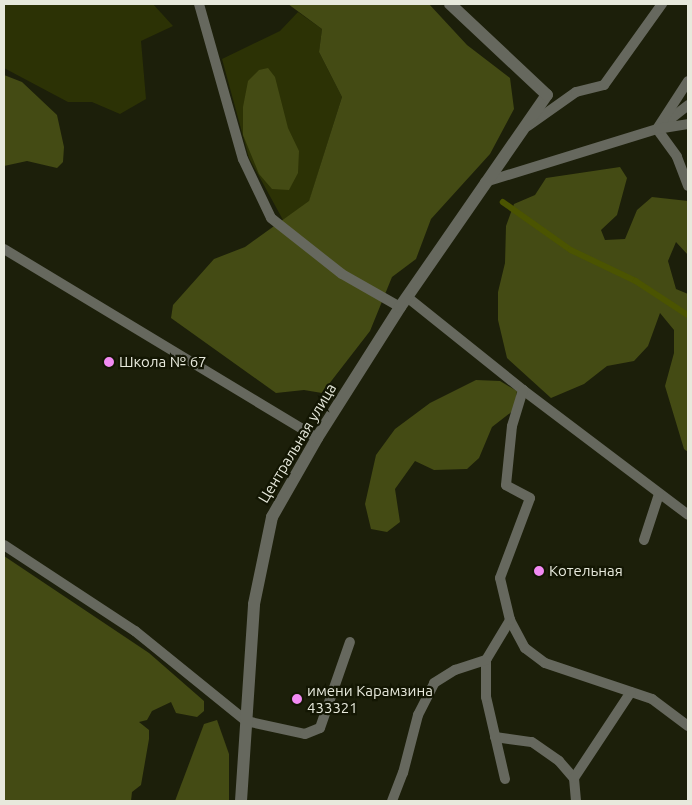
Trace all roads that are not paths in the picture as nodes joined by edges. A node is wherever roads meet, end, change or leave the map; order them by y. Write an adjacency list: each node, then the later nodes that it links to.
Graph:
1 (200, 4): 12 (lane)
2 (450, 4): 7 (street, Центральная улица)
3 (662, 4): 7 (lane)
4 (688, 81): 8 (lane)
5 (688, 105): 8 (lane)
6 (688, 124): 8 (lane)
7 (525, 128): 9 (street, Центральная улица)
8 (657, 129): 9 (lane); 10 (lane)
9 (484, 183): 12 (street, Центральная улица)
10 (688, 186)
11 (4, 249): 14 (lane)
12 (404, 302): 13 (lane); 14 (street, Центральная улица)
13 (523, 390): 15 (lane); 19 (lane)
14 (317, 438): 23 (street, Центральная улица)
15 (659, 494): 16 (lane); 17 (lane)
16 (688, 515)
17 (644, 540)
18 (4, 545): 23 (lane)
19 (510, 620): 21 (lane); 22 (lane)
20 (350, 642): 23 (lane)
21 (486, 660): 25 (lane); 29 (lane)
22 (631, 692): 24 (lane); 26 (lane)
23 (246, 721): 28 (street, Центральная улица)
24 (688, 726)
25 (495, 737): 26 (lane); 27 (lane)
26 (574, 778): 30 (lane)
27 (505, 779)
28 (241, 801)
29 (392, 801)
30 (576, 801)

